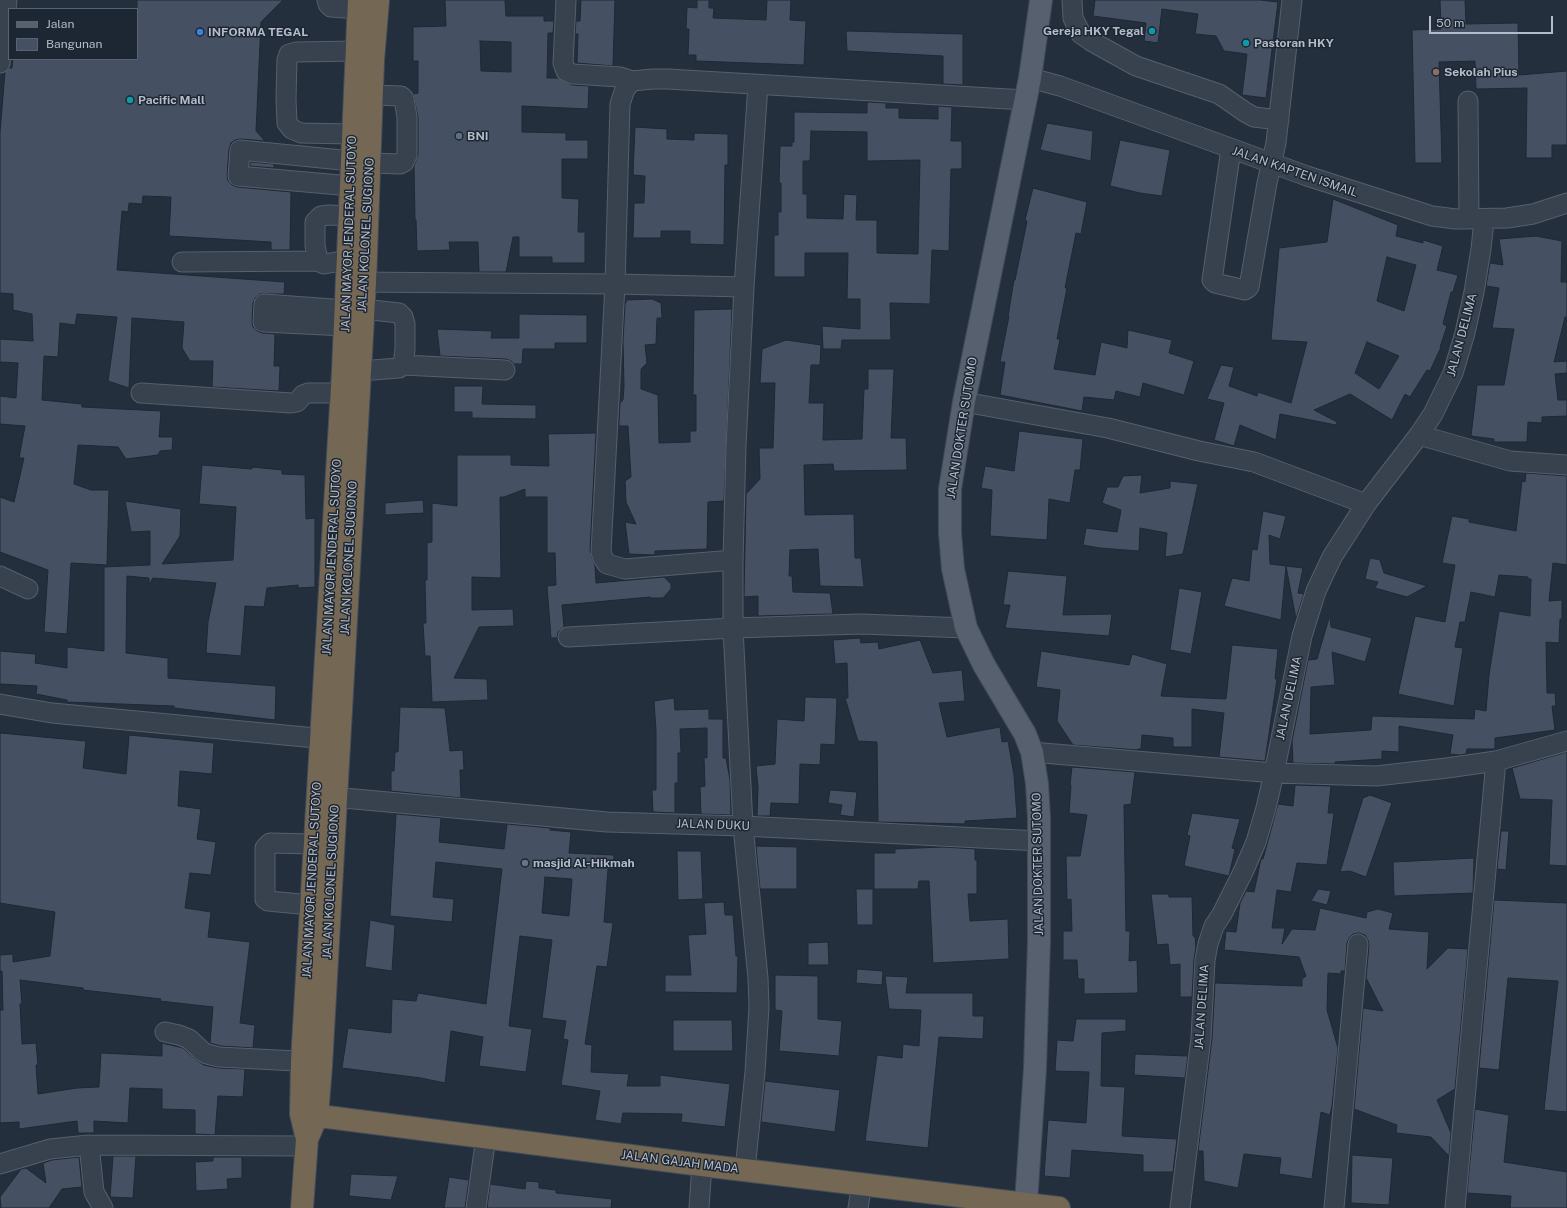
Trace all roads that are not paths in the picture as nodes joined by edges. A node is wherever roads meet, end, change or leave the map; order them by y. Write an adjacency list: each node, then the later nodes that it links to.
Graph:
1 (327, 0): 6 (street)
2 (566, 0): 11 (street)
3 (1041, 0): 10 (main road, JALAN DOKTER SUTOMO)
4 (1072, 0): 16 (street)
5 (1292, 0): 16 (street)
6 (365, 3): 8 (highway, JALAN MAYOR JENDERAL SUTOYO); 13 (highway, JALAN KOLONEL SUGIONO)
7 (4, 6): 9 (street)
8 (357, 51): 17 (highway, JALAN MAYOR JENDERAL SUTOYO); 17 (street)
9 (0, 63)
10 (1030, 78): 14 (main road, JALAN DOKTER SUTOMO); 18 (street, JALAN KAPTEN ISMAIL)
11 (632, 81): 12 (street); 29 (street)
12 (758, 85): 14 (street); 30 (street)
13 (372, 95): 19 (highway, JALAN KOLONEL SUGIONO); 19 (street)
14 (1025, 100): 37 (main road, JALAN DOKTER SUTOMO)
15 (1468, 101): 24 (street, JALAN DELIMA)
16 (1279, 120): 20 (street)
17 (353, 134): 19 (highway, JALAN MAYOR JENDERAL SUTOYO)
18 (1231, 149): 20 (street, JALAN KAPTEN ISMAIL); 20 (street)
19 (360, 162): 21 (highway, JALAN MAYOR JENDERAL SUTOYO); 21 (street); 28 (highway, JALAN KOLONEL SUGIONO)
20 (1272, 164): 24 (street, JALAN KAPTEN ISMAIL)
21 (351, 186): 23 (highway, JALAN MAYOR JENDERAL SUTOYO)
22 (1567, 203): 24 (street, JALAN KAPTEN ISMAIL)
23 (349, 216): 25 (highway, JALAN MAYOR JENDERAL SUTOYO); 26 (street)
24 (1476, 219): 38 (street, JALAN DELIMA)
25 (348, 260): 26 (street); 28 (highway, JALAN MAYOR JENDERAL SUTOYO)
26 (318, 261): 27 (street)
27 (182, 262)
28 (356, 282): 29 (street); 31 (highway, JALAN MAYOR JENDERAL SUTOYO)
29 (615, 284): 30 (street); 41 (street)
30 (744, 287): 41 (street)
31 (351, 315): 32 (street); 34 (highway, JALAN KOLONEL SUGIONO); 36 (highway, JALAN MAYOR JENDERAL SUTOYO)
32 (403, 365): 33 (street); 34 (street)
33 (504, 370)
34 (359, 371): 48 (highway, JALAN KOLONEL SUGIONO)
35 (141, 393): 36 (street)
36 (342, 393): 48 (highway, JALAN MAYOR JENDERAL SUTOYO)
37 (964, 402): 40 (street); 45 (main road, JALAN DOKTER SUTOMO)
38 (1419, 435): 39 (street); 40 (street, JALAN DELIMA)
39 (1567, 465)
40 (1366, 504): 52 (street, JALAN DELIMA)
41 (733, 560): 44 (street)
42 (0, 576): 43 (street)
43 (28, 589)
44 (733, 628): 45 (street); 46 (street); 54 (street)
45 (966, 628): 50 (main road, JALAN DOKTER SUTOMO)
46 (568, 637)
47 (0, 704): 48 (street)
48 (330, 740): 53 (highway, JALAN MAYOR JENDERAL SUTOYO)
49 (1567, 741): 51 (street)
50 (1032, 752): 52 (street); 55 (main road, JALAN DOKTER SUTOMO)
51 (1496, 761): 52 (street); 79 (street)
52 (1274, 773): 77 (street, JALAN DELIMA)
53 (326, 796): 54 (street, JALAN DUKU); 56 (highway, JALAN MAYOR JENDERAL SUTOYO); 60 (highway, JALAN KOLONEL SUGIONO)
54 (743, 826): 55 (street, JALAN DUKU); 67 (street)
55 (1040, 841): 70 (main road, JALAN DOKTER SUTOMO)
56 (314, 844): 57 (highway, JALAN MAYOR JENDERAL SUTOYO); 57 (street)
57 (311, 905): 60 (highway, JALAN MAYOR JENDERAL SUTOYO)
58 (1358, 944): 78 (street)
59 (165, 1032): 60 (street)
60 (312, 1062): 61 (highway, JALAN MAYOR JENDERAL SUTOYO)
61 (309, 1115): 62 (highway, JALAN GAJAH MADA); 63 (highway, JALAN MAYOR JENDERAL SUTOYO)
62 (486, 1137): 66 (highway, JALAN GAJAH MADA); 73 (street)
63 (306, 1143): 64 (street); 72 (highway, JALAN MAYOR JENDERAL SUTOYO)
64 (89, 1145): 65 (street); 71 (street)
65 (0, 1164)
66 (702, 1165): 67 (highway, JALAN GAJAH MADA); 74 (street)
67 (745, 1170): 68 (highway, JALAN GAJAH MADA)
68 (862, 1183): 69 (highway, JALAN GAJAH MADA); 75 (street)
69 (954, 1201): 70 (highway, JALAN GAJAH MADA)
70 (1026, 1203): 76 (highway, JALAN GAJAH MADA)
71 (103, 1208)
72 (302, 1208)
73 (476, 1208)
74 (699, 1208)
75 (858, 1208)
76 (1059, 1208)
77 (1180, 1208)
78 (1334, 1208)
79 (1455, 1208)

